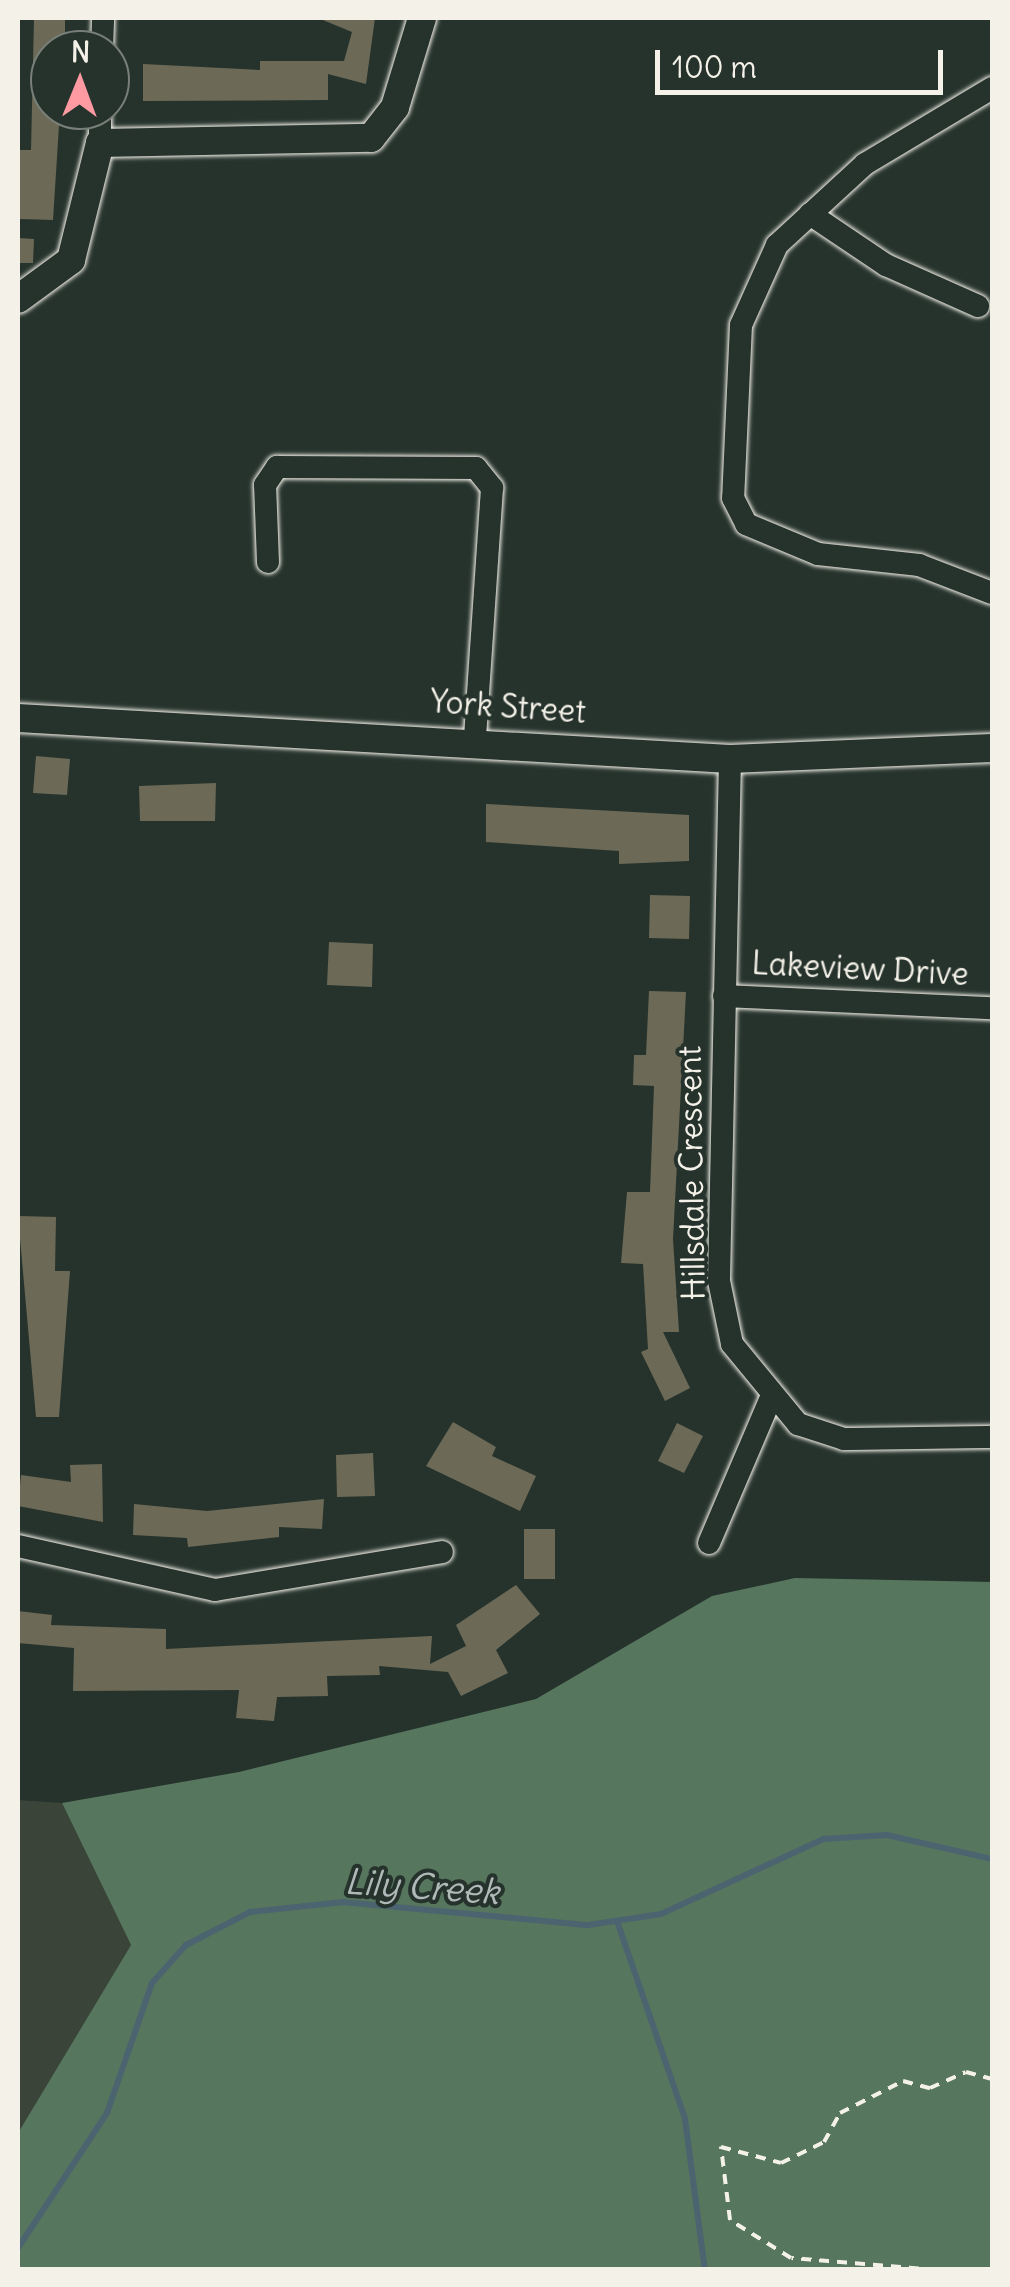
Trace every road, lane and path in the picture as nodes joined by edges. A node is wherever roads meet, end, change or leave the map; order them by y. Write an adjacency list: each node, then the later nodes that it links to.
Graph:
1 (422, 18): 4 (street)
2 (992, 88): 5 (street)
3 (100, 130): 4 (street)
4 (100, 143): 6 (street)
5 (810, 214): 7 (street); 9 (street)
6 (18, 299)
7 (978, 306)
8 (268, 562): 11 (street)
9 (992, 593)
10 (18, 718): 11 (street, York Street)
11 (474, 740): 13 (street, York Street)
12 (992, 748): 13 (street, York Street)
13 (730, 759): 14 (street, Hillsdale Crescent)
14 (724, 996): 15 (street, Lakeview Drive); 16 (street, Hillsdale Crescent)
15 (992, 1008)
16 (770, 1400): 17 (street, Hillsdale Crescent); 18 (street)
17 (992, 1437)
18 (708, 1542)
19 (18, 1546): 20 (street)
20 (442, 1552)
21 (992, 2079): 22 (path)
22 (937, 2270)

